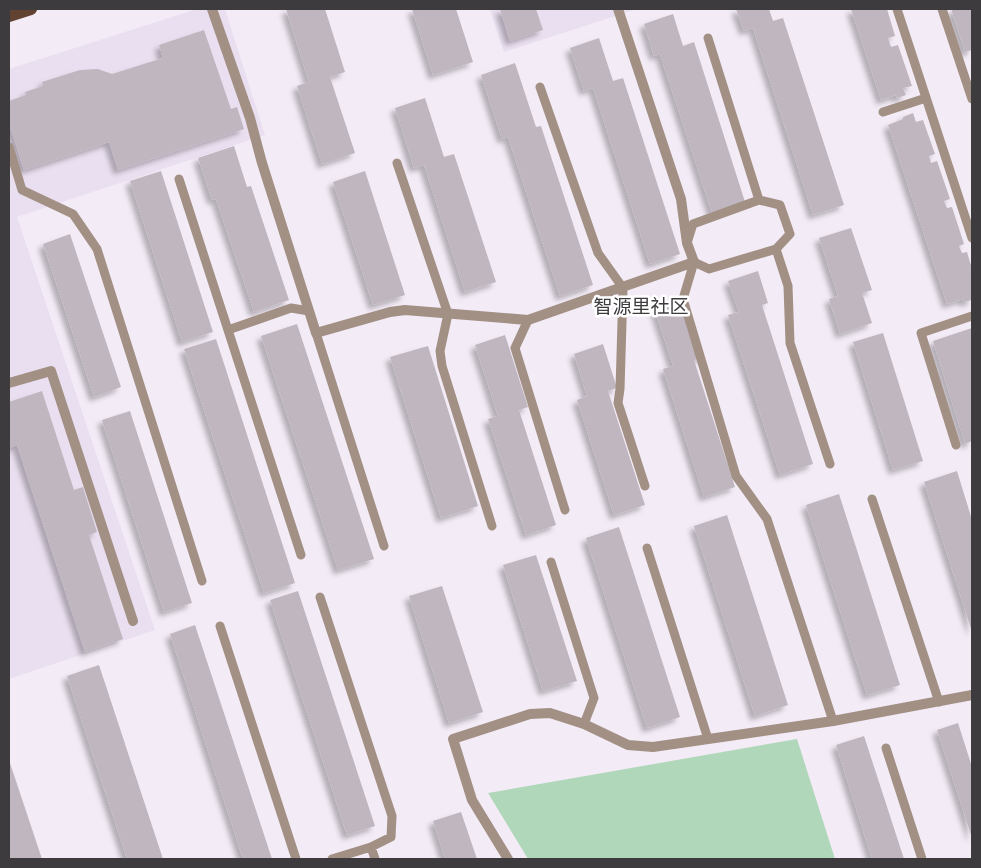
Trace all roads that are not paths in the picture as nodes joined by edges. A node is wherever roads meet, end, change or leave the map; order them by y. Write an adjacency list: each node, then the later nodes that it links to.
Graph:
1 (31, 9): 6 (main road)
2 (212, 9): 21 (street)
3 (618, 9): 17 (street)
4 (897, 9): 9 (lane)
5 (942, 9): 10 (lane)
6 (9, 16)
7 (708, 38): 15 (lane)
8 (540, 87): 20 (lane)
9 (926, 98): 11 (lane); 16 (lane)
10 (972, 99)
11 (883, 112)
12 (9, 148): 38 (lane)
13 (397, 162): 22 (lane)
14 (179, 179): 25 (lane)
15 (759, 200): 17 (lane); 18 (lane)
16 (972, 238)
17 (687, 243): 19 (street)
18 (776, 249): 19 (lane); 29 (lane)
19 (694, 262): 20 (street); 44 (lane)
20 (623, 288): 24 (street); 30 (lane)
21 (309, 311): 25 (lane); 26 (street)
22 (448, 314): 24 (street); 26 (street); 33 (lane)
23 (972, 316): 28 (lane)
24 (528, 320): 32 (lane)
25 (228, 330): 36 (lane)
26 (316, 333): 34 (lane)
27 (9, 383): 40 (street)
28 (956, 445)
29 (830, 464)
30 (645, 486)
31 (872, 499): 43 (lane)
32 (564, 510)
33 (492, 526)
34 (384, 546)
35 (647, 548): 46 (lane)
36 (301, 555)
37 (551, 562): 45 (lane)
38 (202, 581)
39 (320, 597): 48 (lane)
40 (133, 621)
41 (220, 626): 49 (lane)
42 (972, 696): 43 (street)
43 (939, 702): 44 (street)
44 (833, 721): 46 (street)
45 (584, 724): 46 (street); 52 (street)
46 (708, 739)
47 (886, 748): 53 (lane)
48 (372, 847): 50 (lane); 51 (lane)
49 (296, 859)
50 (332, 859)
51 (375, 859)
52 (508, 859)
53 (922, 859)

